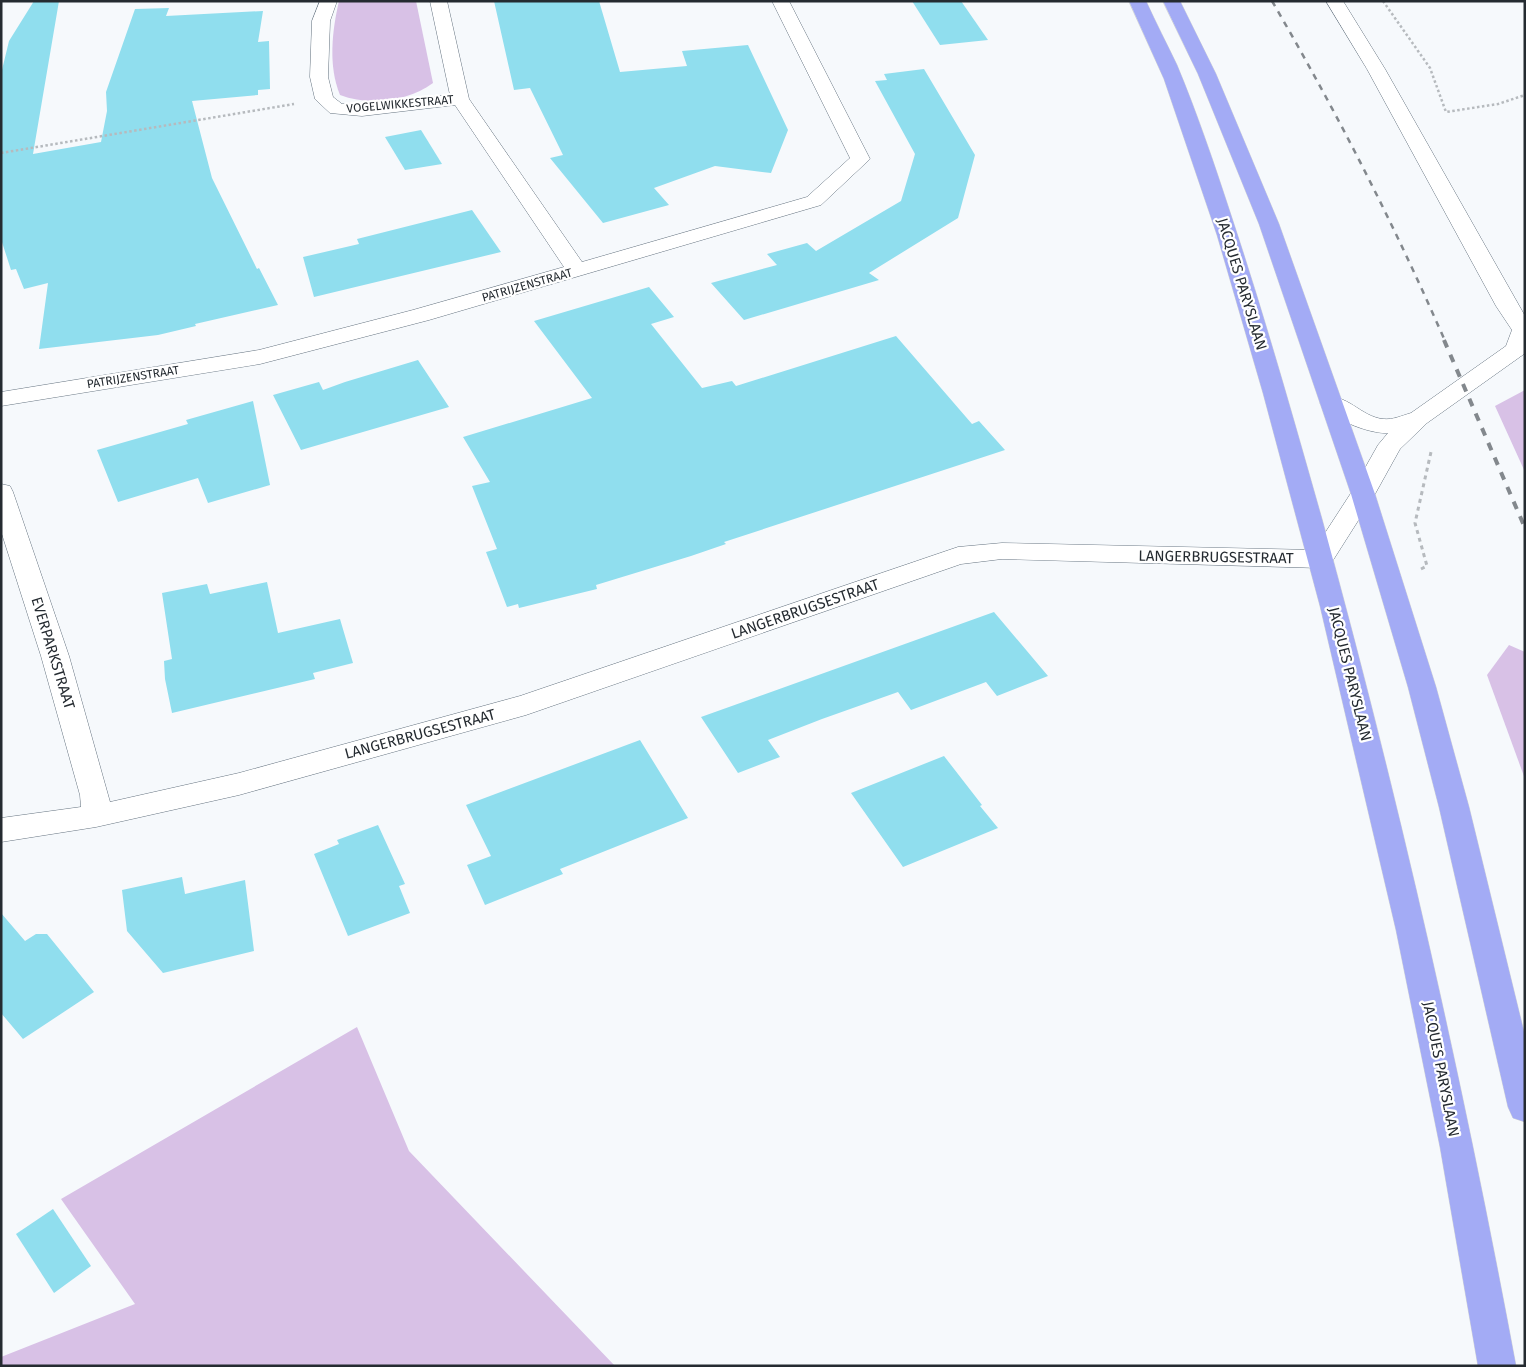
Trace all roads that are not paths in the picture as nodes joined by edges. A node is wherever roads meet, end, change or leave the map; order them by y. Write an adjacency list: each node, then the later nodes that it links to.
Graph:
1 (329, 1): 7 (street, VOGELWIKKESTRAAT)
2 (438, 1): 7 (street, VOGELWIKKESTRAAT)
3 (780, 1): 8 (street, PATRIJZENSTRAAT)
4 (1137, 1): 15 (highway, JACQUES PARYSLAAN)
5 (1171, 1): 11 (highway)
6 (1334, 1): 9 (street)
7 (460, 99): 8 (street, VOGELWIKKESTRAAT)
8 (577, 270): 10 (street, PATRIJZENSTRAAT)
9 (1522, 336): 12 (street)
10 (1, 399)
11 (1332, 403): 12 (street); 14 (highway)
12 (1419, 418): 14 (street)
13 (1, 492): 16 (street, EVERPARKSTRAAT)
14 (1363, 494): 15 (street); 18 (highway)
15 (1321, 559): 16 (street, LANGERBRUGSESTRAAT); 19 (highway, JACQUES PARYSLAAN)
16 (96, 816): 17 (street, LANGERBRUGSESTRAAT)
17 (1, 830)
18 (1525, 1107)
19 (1497, 1366)

